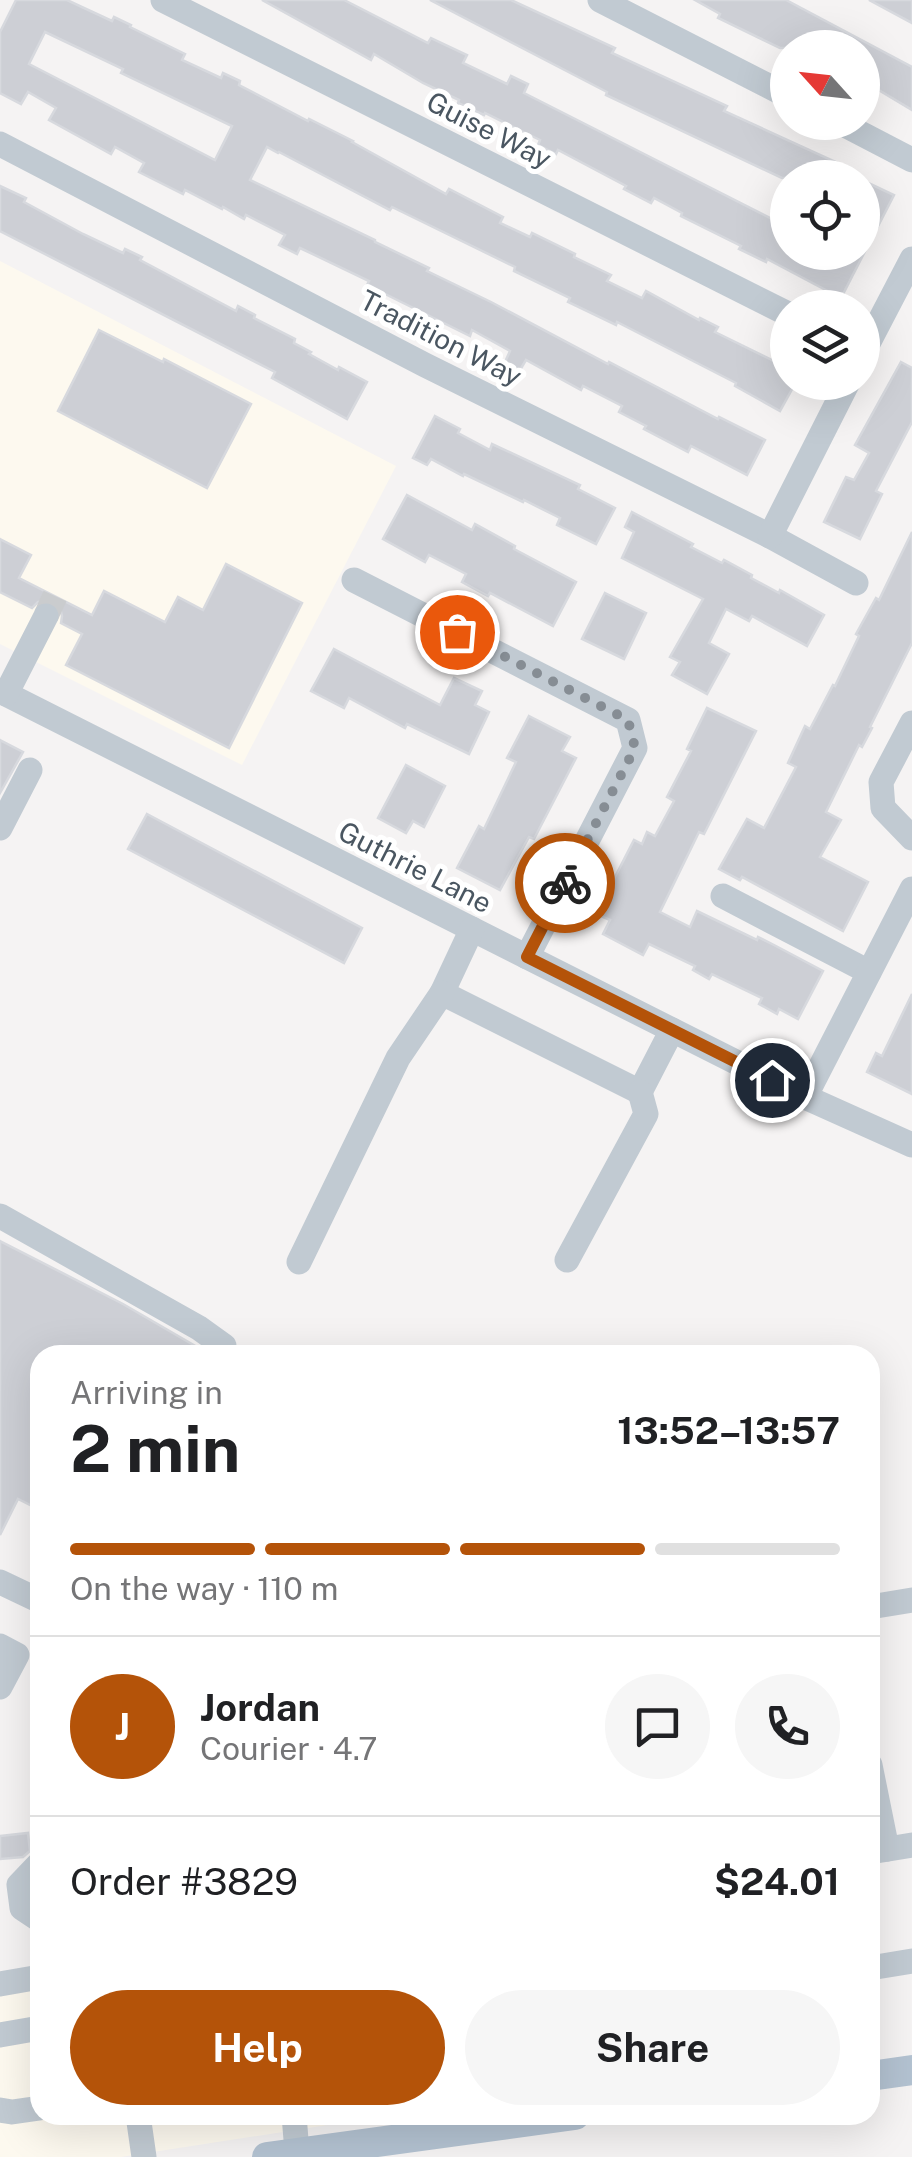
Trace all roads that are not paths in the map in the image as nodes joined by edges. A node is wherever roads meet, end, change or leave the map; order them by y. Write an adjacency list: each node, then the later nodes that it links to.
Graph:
1 (600, 0): 3 (street)
2 (178, 3): 8 (street, Guise Way)
3 (770, 87)
4 (874, 140): 6 (street)
5 (0, 144): 11 (street, Tradition Way)
6 (912, 160)
7 (912, 259): 9 (street)
8 (770, 305)
9 (880, 320)
10 (839, 400): 11 (street)
11 (770, 536): 13 (street, Tradition Way)
12 (354, 580): 23 (street)
13 (856, 583)
14 (46, 616): 15 (street)
15 (3, 692): 22 (street, Guthrie Lane)
16 (912, 723): 19 (street)
17 (30, 770): 18 (street)
18 (0, 828)
19 (912, 838)
20 (912, 890): 24 (street)
21 (722, 896): 24 (street)
22 (472, 929): 23 (street, Guthrie Lane); 25 (street)
23 (527, 957): 26 (street, Guthrie Lane)
24 (869, 972): 28 (street)
25 (442, 993): 27 (street); 32 (street)
26 (672, 1030): 27 (street); 28 (street, Guthrie Lane)
27 (640, 1092): 31 (street)
28 (804, 1098): 29 (street, Guthrie Lane)
29 (912, 1146)
30 (0, 1216): 33 (street)
31 (568, 1260)
32 (299, 1262)
33 (223, 1345)
34 (0, 1582): 35 (street)
35 (30, 1597)
36 (912, 1600): 37 (street)
37 (880, 1605)
38 (0, 1646): 39 (street)
39 (0, 1687)
40 (880, 1807): 41 (street)
41 (890, 1849)
42 (30, 1873): 43 (street)
43 (30, 1913)
44 (912, 1962): 45 (street)
45 (880, 1967)
46 (30, 1979): 47 (street)
47 (0, 1984)
48 (30, 2030): 49 (street)
49 (0, 2035)
50 (912, 2070): 51 (main road)
51 (880, 2075)
52 (30, 2109): 53 (street)
53 (0, 2110)
54 (139, 2125): 58 (street)
55 (291, 2125): 57 (street)
56 (502, 2125): 57 (main road)
57 (282, 2155)
58 (144, 2157)

